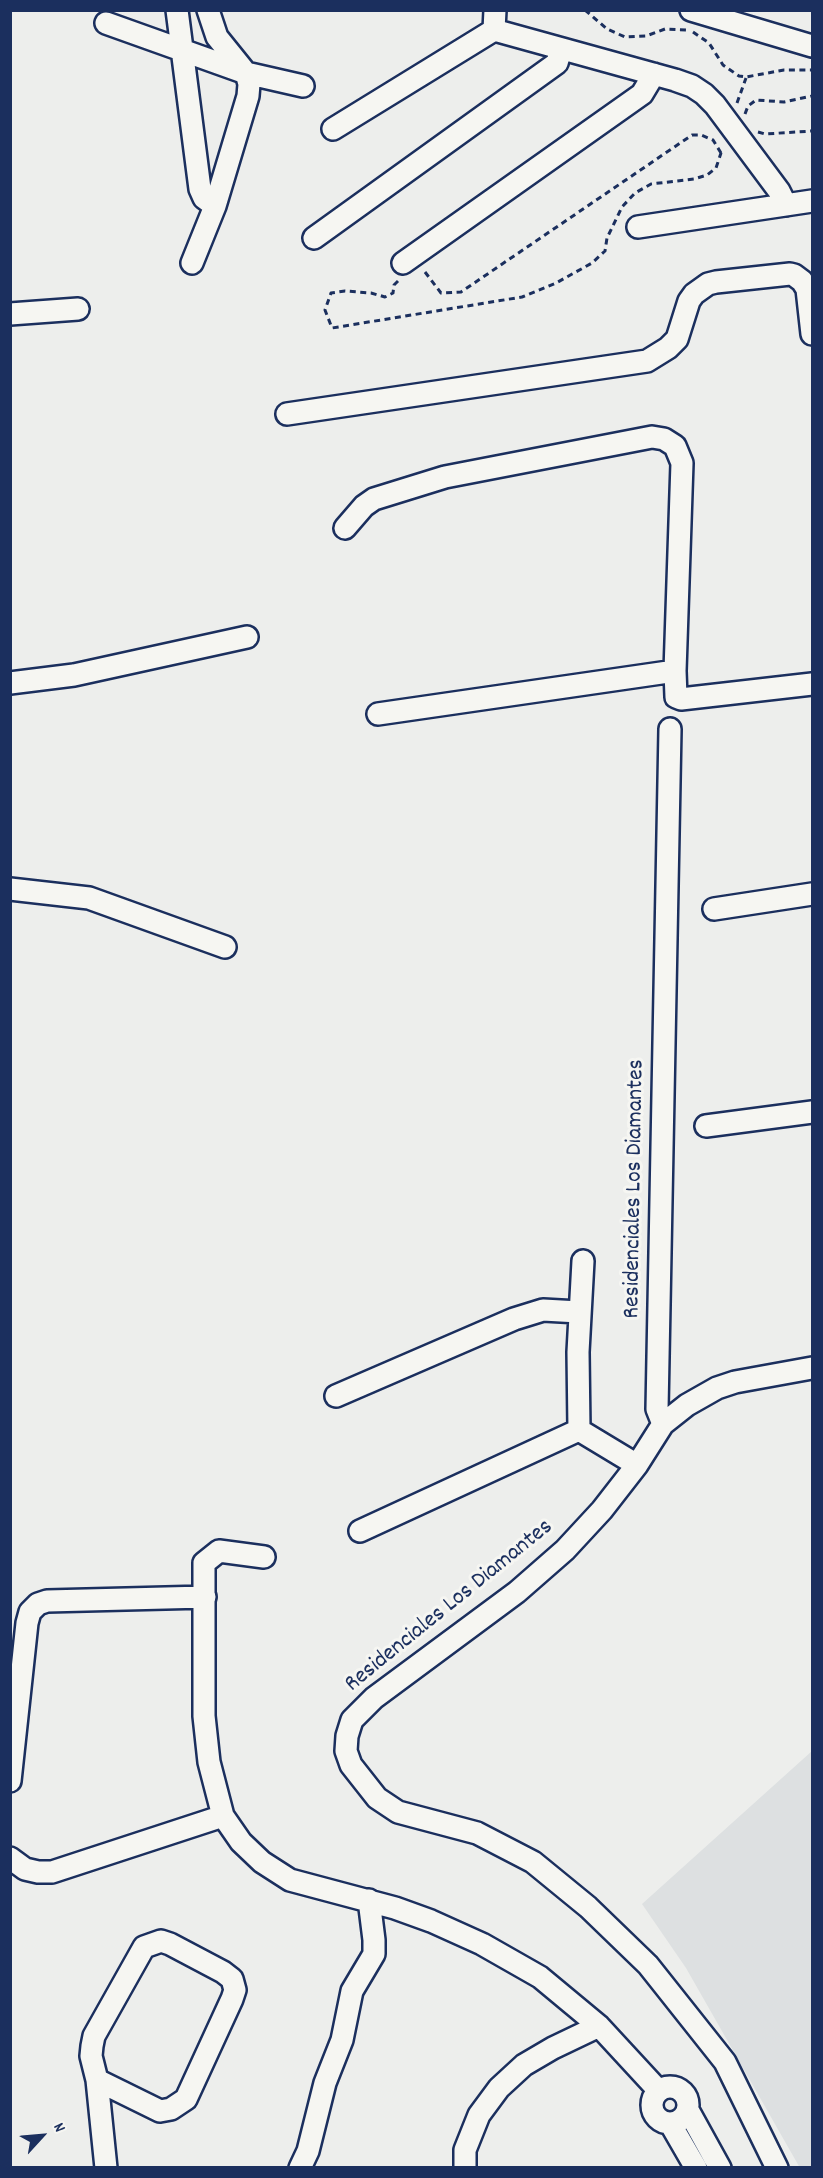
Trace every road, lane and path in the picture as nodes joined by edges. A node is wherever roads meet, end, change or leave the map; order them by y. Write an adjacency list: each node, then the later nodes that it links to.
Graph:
1 (177, 10): 9 (street)
2 (208, 10): 11 (street)
3 (585, 10): 10 (path)
4 (691, 10): 7 (street)
5 (495, 20): 8 (street); 15 (street)
6 (106, 23): 9 (street)
7 (813, 46)
8 (561, 49): 12 (street); 23 (street)
9 (183, 52): 11 (street); 21 (street)
10 (813, 70)
11 (246, 73): 13 (street); 21 (street)
12 (654, 74): 16 (street); 25 (street)
13 (303, 86)
14 (813, 96): 16 (path)
15 (333, 129)
16 (746, 130): 17 (path); 18 (path); 20 (street)
17 (813, 131)
18 (721, 153): 25 (path); 25 (path)
19 (813, 201): 20 (street)
20 (786, 205): 22 (street)
21 (215, 206): 24 (street)
22 (638, 227)
23 (314, 238)
24 (192, 263)
25 (407, 270)
26 (78, 309): 27 (street)
27 (10, 314)
28 (813, 334): 29 (street)
29 (287, 414)
30 (345, 528): 32 (street)
31 (247, 637): 33 (street)
32 (675, 671): 34 (street); 35 (street)
33 (10, 684)
34 (813, 684)
35 (378, 714)
36 (670, 729): 47 (street, Residenciales Los Diamantes)
37 (10, 889): 40 (street)
38 (813, 894): 39 (street)
39 (714, 909)
40 (225, 947)
41 (813, 1112): 42 (street)
42 (706, 1126)
43 (583, 1261): 44 (street)
44 (579, 1312): 46 (street); 48 (street)
45 (813, 1368): 47 (street)
46 (336, 1396)
47 (663, 1424): 49 (street, Residenciales Los Diamantes)
48 (579, 1430): 49 (street); 50 (street)
49 (637, 1465): 66 (street, Residenciales Los Diamantes)
50 (360, 1531)
51 (264, 1557): 52 (street)
52 (204, 1597): 53 (street); 54 (street)
53 (10, 1781)
54 (223, 1816): 55 (street); 56 (street)
55 (10, 1857)
56 (369, 1900): 57 (street); 64 (street)
57 (599, 2026): 59 (street); 65 (street)
58 (97, 2080): 58 (street); 63 (street)
59 (659, 2091): 60 (street); 61 (street)
60 (688, 2110): 61 (street); 62 (street)
61 (670, 2123): 62 (street)
62 (701, 2165)
63 (106, 2168)
64 (300, 2168)
65 (465, 2168)
66 (777, 2168)

